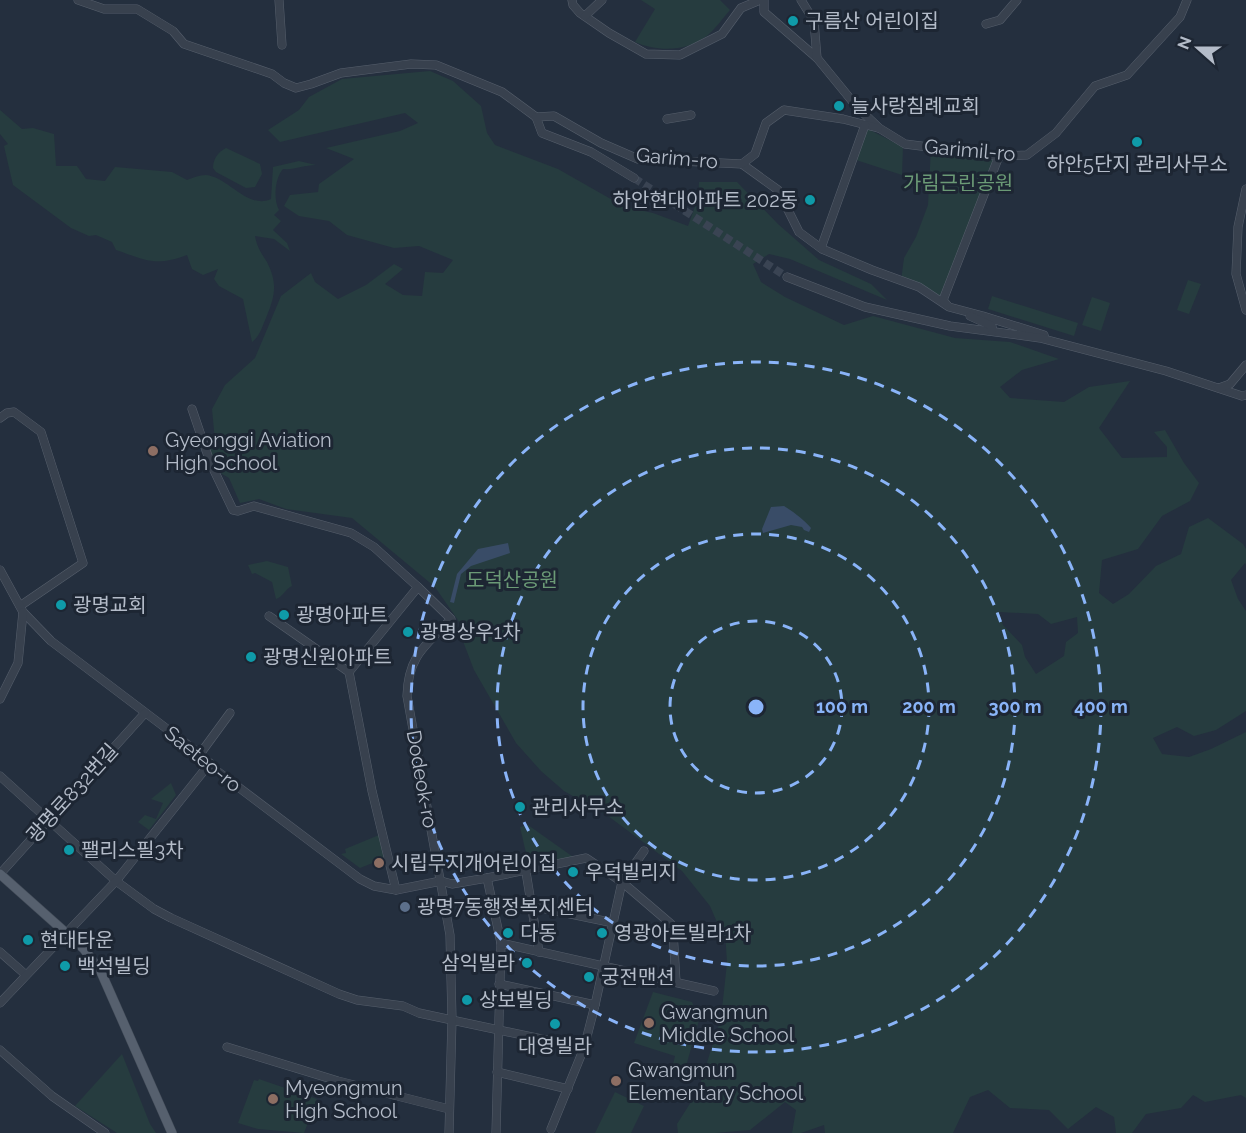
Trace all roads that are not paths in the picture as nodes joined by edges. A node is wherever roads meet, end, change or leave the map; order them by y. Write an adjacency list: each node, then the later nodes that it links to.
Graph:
1 (78, 0): 14 (street)
2 (279, 0): 11 (street)
3 (572, 0): 9 (street)
4 (602, 0): 9 (street)
5 (762, 0): 9 (street); 12 (street, Garimil-ro)
6 (801, 0): 12 (street)
7 (1017, 0): 10 (street)
8 (1187, 0): 18 (street, Garimil-ro)
9 (585, 16)
10 (986, 24)
11 (282, 45)
12 (817, 58): 17 (street, Garimil-ro)
13 (692, 115): 15 (street)
14 (536, 117): 19 (street, Garim-ro); 20 (street, Garim-ro)
15 (667, 119)
16 (865, 125): 17 (street, Garim-ro); 19 (street, Garim-ro); 22 (street)
17 (879, 128): 18 (street, Garimil-ro)
18 (999, 156): 24 (street)
19 (742, 164): 22 (street)
20 (634, 178)
21 (1246, 189): 25 (street)
22 (821, 248): 24 (street)
23 (786, 277): 26 (street)
24 (948, 307): 26 (street); 27 (street)
25 (1246, 310)
26 (992, 331): 27 (street)
27 (1067, 345): 30 (street)
28 (1246, 365): 29 (street)
29 (1237, 377): 30 (street); 31 (street)
30 (1220, 388): 31 (street)
31 (1246, 395)
32 (192, 409): 35 (street)
33 (0, 418): 36 (street)
34 (0, 570): 36 (street, Saeteo-ro)
35 (418, 588): 38 (street); 51 (street, Dodeok-ro)
36 (22, 609): 39 (street); 40 (street, Saeteo-ro)
37 (269, 616): 38 (street)
38 (349, 672): 53 (street)
39 (0, 699)
40 (145, 713): 42 (street, Saeteo-ro); 45 (street, 광명로832번길)
41 (230, 713): 42 (street)
42 (200, 754): 43 (street, Saeteo-ro)
43 (210, 763): 50 (street); 53 (street, Saeteo-ro)
44 (0, 776): 45 (street)
45 (49, 819): 48 (street, 광명로832번길); 50 (street)
46 (644, 851): 52 (street)
47 (526, 872): 49 (street, Saeteo-ro); 52 (street, Saeteo-ro); 54 (street)
48 (0, 874): 56 (main road)
49 (487, 878): 51 (street, Saeteo-ro); 57 (street)
50 (116, 880): 56 (street); 67 (street)
51 (441, 881): 53 (street, Saeteo-ro); 67 (street, Dodeok-ro)
52 (622, 882): 55 (street); 62 (street, Saeteo-ro)
53 (396, 890)
54 (532, 906): 55 (street); 59 (street)
55 (614, 923): 60 (street)
56 (66, 932): 61 (street); 77 (main road)
57 (501, 944): 59 (street); 63 (street)
58 (0, 952): 61 (street)
59 (539, 952): 60 (street)
60 (604, 968): 62 (street); 66 (street)
61 (26, 975): 65 (street)
62 (676, 982): 64 (street)
63 (500, 984): 66 (street); 68 (street)
64 (714, 991)
65 (0, 1003)
66 (595, 1005): 70 (street)
67 (452, 1019): 68 (street); 74 (street, Dodeok-ro)
68 (497, 1028): 70 (street); 72 (street)
69 (227, 1047): 74 (street)
70 (584, 1048): 73 (street)
71 (0, 1050): 76 (street)
72 (497, 1072): 73 (street); 79 (street)
73 (568, 1089): 75 (street)
74 (449, 1109): 78 (street, Dodeok-ro)
75 (551, 1129)
76 (105, 1133)
77 (172, 1133)
78 (449, 1133)
79 (496, 1133)

